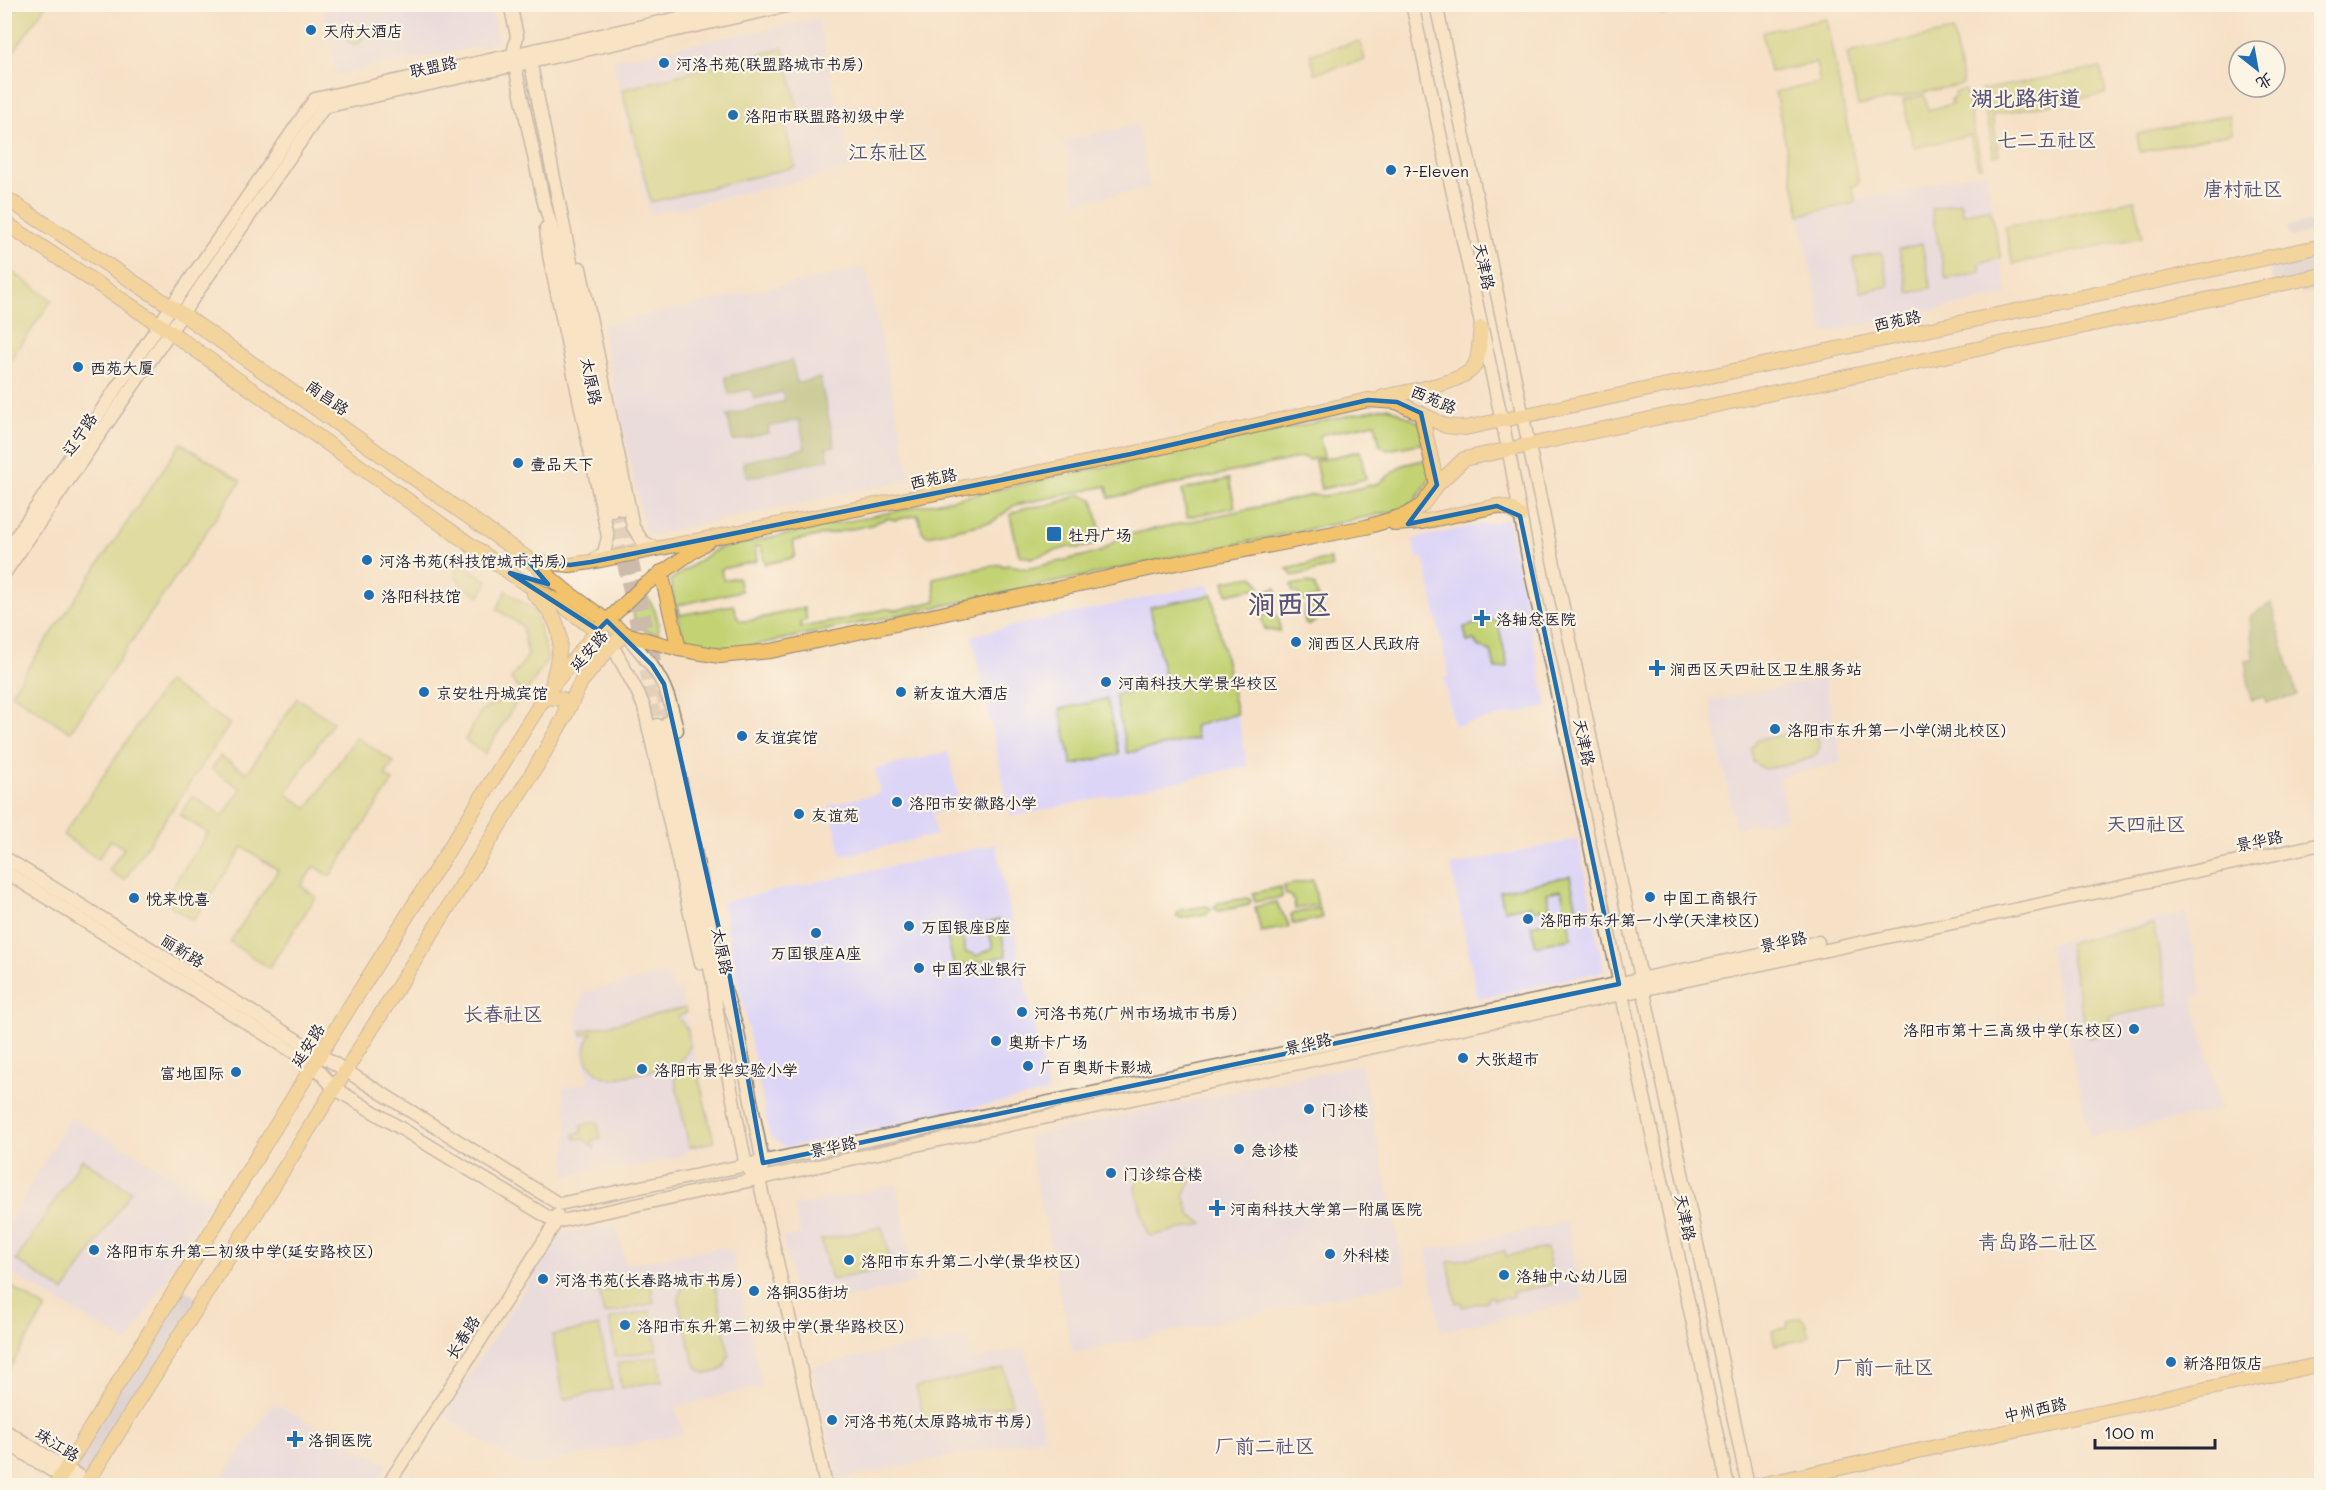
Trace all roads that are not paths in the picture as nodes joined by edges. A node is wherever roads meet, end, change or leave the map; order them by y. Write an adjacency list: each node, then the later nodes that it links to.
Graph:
1 (510, 4): 6 (main road, 太原路)
2 (741, 4): 7 (main road, 联盟路)
3 (795, 4): 7 (main road, 联盟路)
4 (1413, 4): 17 (main road, 天津路)
5 (1436, 4): 20 (main road, 天津路)
6 (517, 36): 7 (main road, 太原路); 8 (main road, 太原路)
7 (530, 57): 8 (main road, 联盟路); 9 (main road, 太原路)
8 (514, 60): 11 (main road, 太原路); 15 (main road, 联盟路)
9 (558, 194): 11 (main road, 太原路); 28 (main road, 太原路)
10 (4, 197): 15 (main road, 南昌路)
11 (543, 200): 31 (main road, 太原路)
12 (4, 222): 16 (main road, 南昌路)
13 (2322, 246): 20 (main road, 西苑路)
14 (2322, 275): 22 (main road)
15 (176, 310): 16 (main road, 联盟路); 30 (main road, 南昌路)
16 (164, 328): 29 (main road, 辽宁路); 33 (main road, 辽宁路); 34 (main road, 南昌路)
17 (1481, 328): 18 (main road); 21 (main road, 天津路)
18 (1368, 400): 19 (main road, 西苑路); 27 (main road, 西苑路)
19 (1421, 413): 21 (main road, 西苑路); 24 (main road)
20 (1522, 417): 21 (main road, 西苑路); 22 (main road, 天津路)
21 (1503, 421): 23 (main road, 天津路)
22 (1528, 445): 23 (main road); 46 (main road, 天津路)
23 (1508, 450): 24 (main road); 25 (main road, 天津路)
24 (1437, 485): 26 (main road)
25 (1521, 516): 26 (main road); 47 (main road, 天津路)
26 (1366, 527): 38 (main road)
27 (715, 536): 28 (main road, 西苑路); 32 (main road, 延安路)
28 (658, 549): 31 (main road, 西苑路)
29 (4, 555)
30 (527, 558): 31 (main road, 西苑路); 34 (main road); 35 (main road, 南昌路)
31 (591, 562)
32 (661, 572): 35 (main road, 延安路); 38 (main road)
33 (4, 574)
34 (515, 577): 35 (main road, 南昌路); 39 (main road)
35 (602, 626): 36 (main road, 南昌路); 37 (main road, 南昌路); 39 (main road, 延安路)
36 (624, 634): 37 (main road, 延安路); 38 (main road); 48 (main road)
37 (612, 645): 41 (main road, 延安路); 49 (main road)
38 (679, 649)
39 (551, 687): 40 (main road, 延安路)
40 (542, 701): 41 (main road); 50 (main road, 延安路)
41 (566, 716): 51 (main road, 延安路)
42 (2322, 836): 46 (main road, 景华路)
43 (2322, 844): 46 (main road, 景华路)
44 (4, 857): 50 (main road, 丽新路)
45 (4, 871): 50 (main road, 丽新路)
46 (1643, 984): 47 (main road, 景华路); 67 (main road, 天津路)
47 (1621, 989): 53 (main road, 景华路); 55 (main road, 景华路); 66 (main road, 天津路)
48 (737, 1028): 49 (main road, 太原路); 53 (main road, 太原路)
49 (720, 1033): 54 (main road, 太原路)
50 (317, 1060): 51 (main road, 丽新路); 52 (main road, 丽新路); 62 (main road, 延安路)
51 (345, 1070): 52 (main road, 延安路); 56 (main road)
52 (334, 1088): 57 (main road); 63 (main road, 延安路)
53 (763, 1163): 54 (main road, 景华路); 55 (main road, 太原路)
54 (746, 1166): 55 (main road); 56 (main road, 景华路)
55 (759, 1179): 57 (main road, 景华路); 65 (main road, 太原路)
56 (559, 1204): 57 (main road, 长春路)
57 (556, 1222): 64 (main road, 长春路)
58 (2322, 1364): 68 (main road, 中州西路)
59 (2322, 1372): 69 (main road, 中州西路)
60 (4, 1430): 62 (main road, 珠江路)
61 (4, 1441): 62 (main road, 珠江路)
62 (61, 1477): 63 (main road, 珠江路)
63 (86, 1484)
64 (387, 1485)
65 (826, 1485)
66 (1728, 1485)
67 (1748, 1485)
68 (1755, 1485)
69 (1795, 1485)

